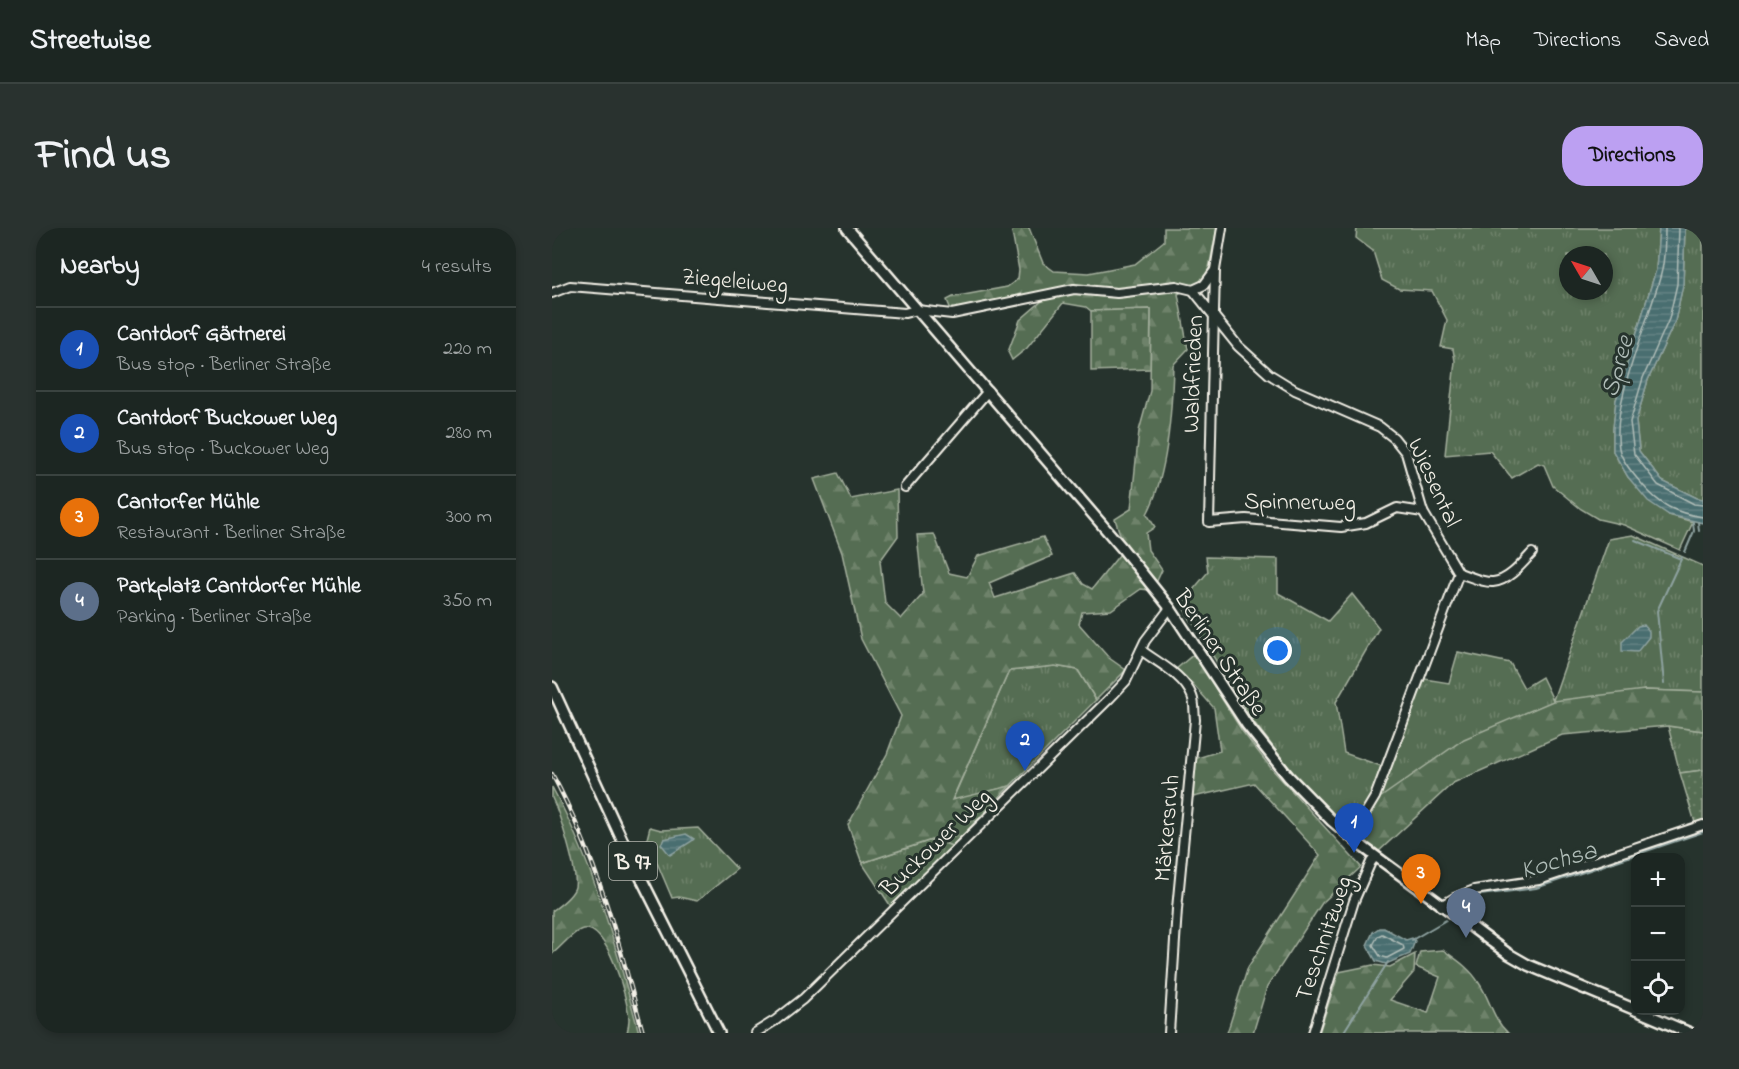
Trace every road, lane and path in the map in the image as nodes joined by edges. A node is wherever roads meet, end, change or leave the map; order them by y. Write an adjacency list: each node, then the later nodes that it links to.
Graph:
1 (847, 228): 6 (main road, Berliner Straße)
2 (1222, 228): 3 (street, Waldfrieden)
3 (1215, 270): 4 (street); 7 (street, Waldfrieden)
4 (1193, 290): 6 (street, Ziegeleiweg); 7 (street, Wiesental)
5 (552, 292): 6 (street, Ziegeleiweg)
6 (917, 310): 8 (main road, Berliner Straße)
7 (1214, 315): 10 (street, Wiesental); 11 (street, Waldfrieden)
8 (988, 391): 9 (street); 14 (main road, Berliner Straße)
9 (905, 487)
10 (1423, 512): 11 (street, Spinnerweg); 13 (street, Wiesental)
11 (1209, 522)
12 (1532, 553): 13 (street)
13 (1459, 573): 17 (street)
14 (1170, 608): 15 (street, Buckower Weg); 19 (main road, Berliner Straße)
15 (1141, 650): 26 (street, Buckower Weg); 27 (street, Märkersruh)
16 (552, 687): 25 (main road, B 97)
17 (1366, 812): 19 (street); 20 (street)
18 (1703, 825): 22 (street)
19 (1344, 831): 20 (main road, Berliner Straße)
20 (1355, 841): 21 (main road, Berliner Straße)
21 (1375, 857): 22 (main road, Berliner Straße); 28 (street, Teschnitzweg)
22 (1441, 906): 23 (main road, Berliner Straße)
23 (1631, 1008)
24 (1648, 1015): 29 (main road, Berliner Straße)
25 (719, 1033)
26 (755, 1033)
27 (1169, 1033)
28 (1313, 1033)
29 (1690, 1033)

